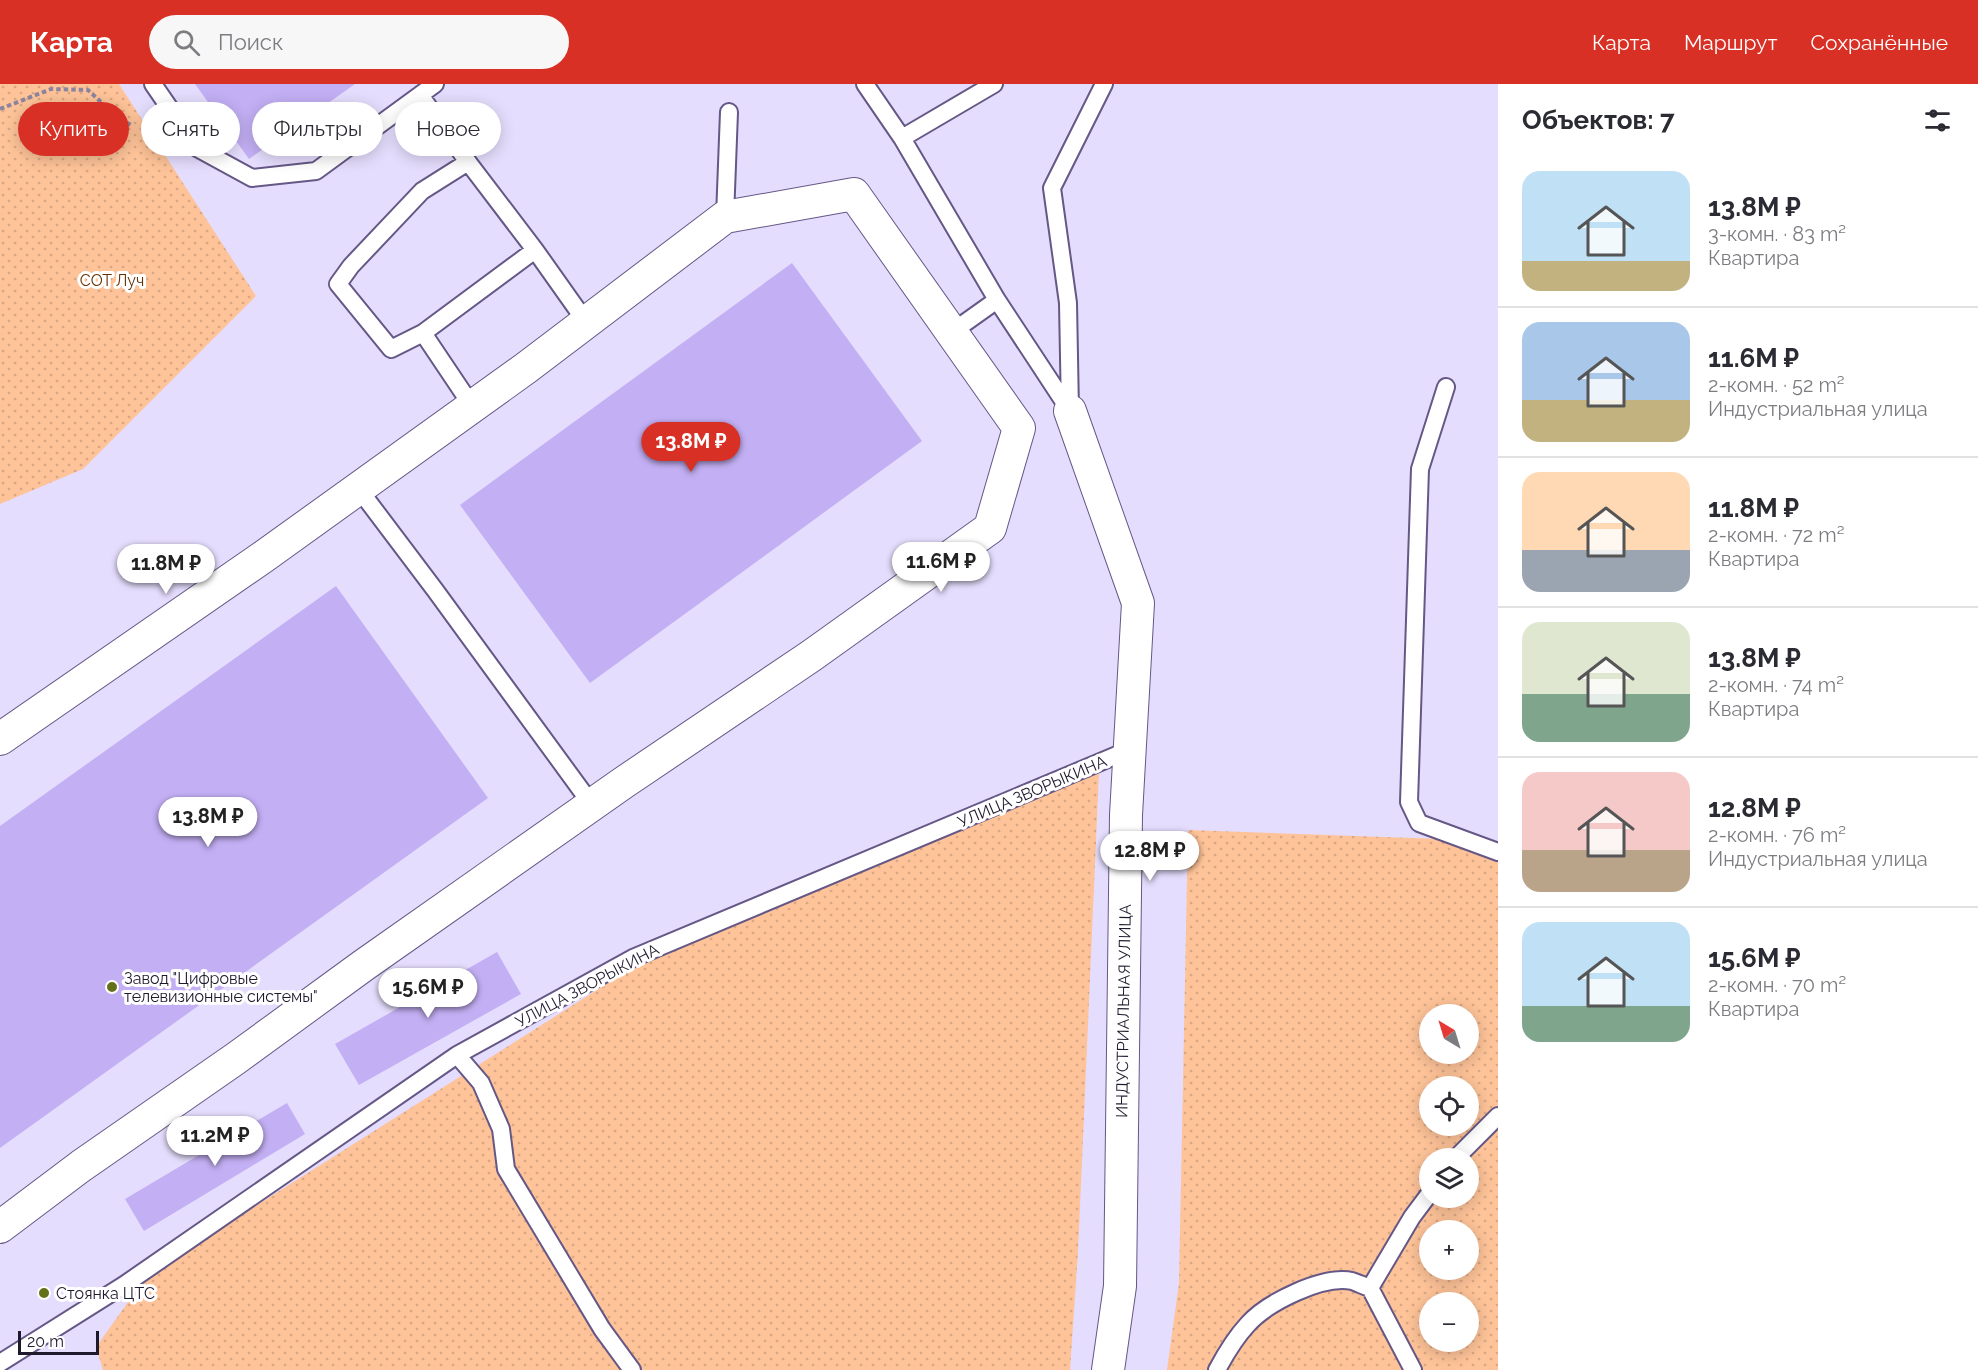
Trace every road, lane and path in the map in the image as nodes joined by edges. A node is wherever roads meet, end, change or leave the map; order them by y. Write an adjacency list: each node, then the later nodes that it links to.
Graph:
1 (153, 84): 6 (lane)
2 (435, 84): 6 (lane)
3 (866, 84): 10 (lane)
4 (994, 84): 10 (lane)
5 (1104, 84): 20 (lane)
6 (420, 95): 11 (lane)
7 (0, 109): 9 (path)
8 (729, 112): 12 (lane)
9 (133, 126)
10 (902, 138): 14 (lane)
11 (468, 162): 13 (lane); 17 (lane)
12 (725, 217): 15 (street); 16 (street)
13 (535, 250): 15 (lane); 17 (lane)
14 (997, 300): 16 (lane); 20 (lane)
15 (586, 322): 19 (street)
16 (952, 332): 24 (street)
17 (423, 333): 19 (lane)
18 (1446, 387): 25 (lane)
19 (472, 406): 21 (street)
20 (1070, 411): 23 (street, ИНДУСТРИАЛЬНАЯ УЛИЦА)
21 (358, 488): 22 (street); 24 (lane)
22 (0, 739)
23 (1129, 750): 26 (lane, УЛИЦА ЗВОРЫКИНА); 34 (street, ИНДУСТРИАЛЬНАЯ УЛИЦА)
24 (592, 805): 30 (street)
25 (1498, 852)
26 (457, 1055): 32 (lane, УЛИЦА ЗВОРЫКИНА); 33 (lane)
27 (1498, 1116): 28 (lane)
28 (1466, 1148)
29 (1419, 1208): 31 (lane)
30 (0, 1227)
31 (1370, 1287): 35 (lane); 36 (lane)
32 (0, 1363)
33 (632, 1370)
34 (1108, 1370)
35 (1217, 1370)
36 (1413, 1370)

